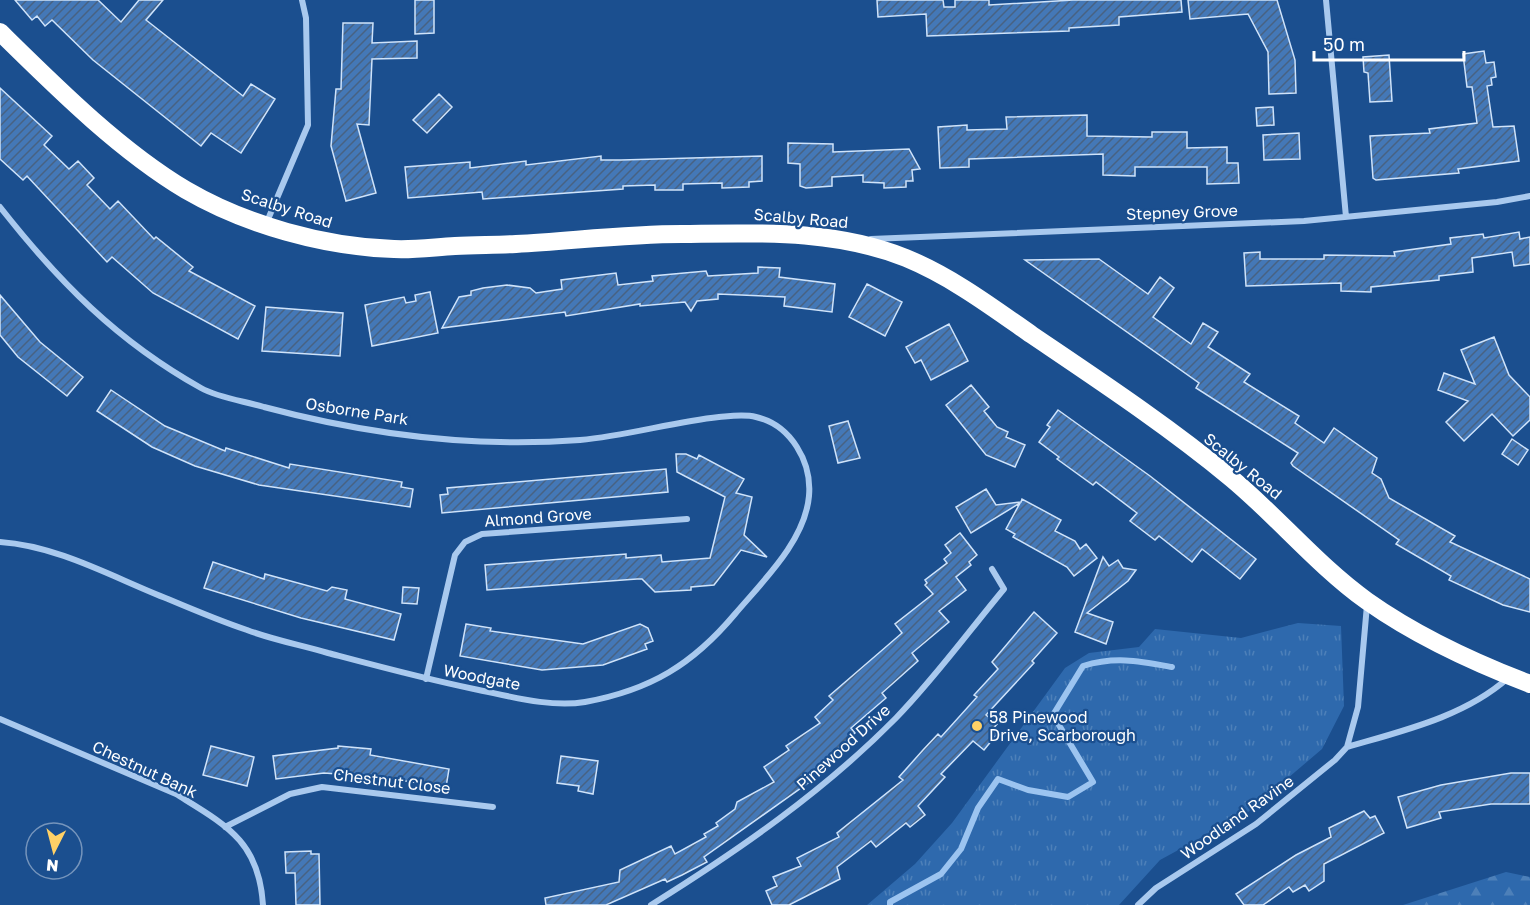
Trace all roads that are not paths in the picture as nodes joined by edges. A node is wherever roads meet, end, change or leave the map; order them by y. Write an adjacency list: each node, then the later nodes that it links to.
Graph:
1 (302, 0): 7 (street)
2 (1326, 0): 6 (street)
3 (0, 32): 7 (highway, Scalby Road)
4 (1530, 196): 6 (street, Stepney Grove)
5 (0, 207): 9 (street, Osborne Park)
6 (1346, 217): 8 (street, Stepney Grove)
7 (266, 224): 8 (highway, Scalby Road)
8 (834, 239): 13 (highway, Scalby Road)
9 (780, 429): 15 (street, Woodgate)
10 (687, 519): 15 (street, Almond Grove)
11 (0, 542): 15 (street, Woodgate)
12 (992, 569): 22 (street, Pinewood Drive)
13 (1367, 601): 14 (highway, Scalby Road); 18 (street)
14 (1510, 676): 16 (highway, Scalby Road); 18 (street, Woodland Ravine)
15 (426, 679)
16 (1530, 684)
17 (0, 719): 20 (street, Chestnut Bank)
18 (1347, 747): 23 (street, Woodland Ravine)
19 (493, 807): 20 (street, Chestnut Close)
20 (225, 827): 21 (street, Chestnut Bank)
21 (263, 905)
22 (651, 905)
23 (1138, 905)

